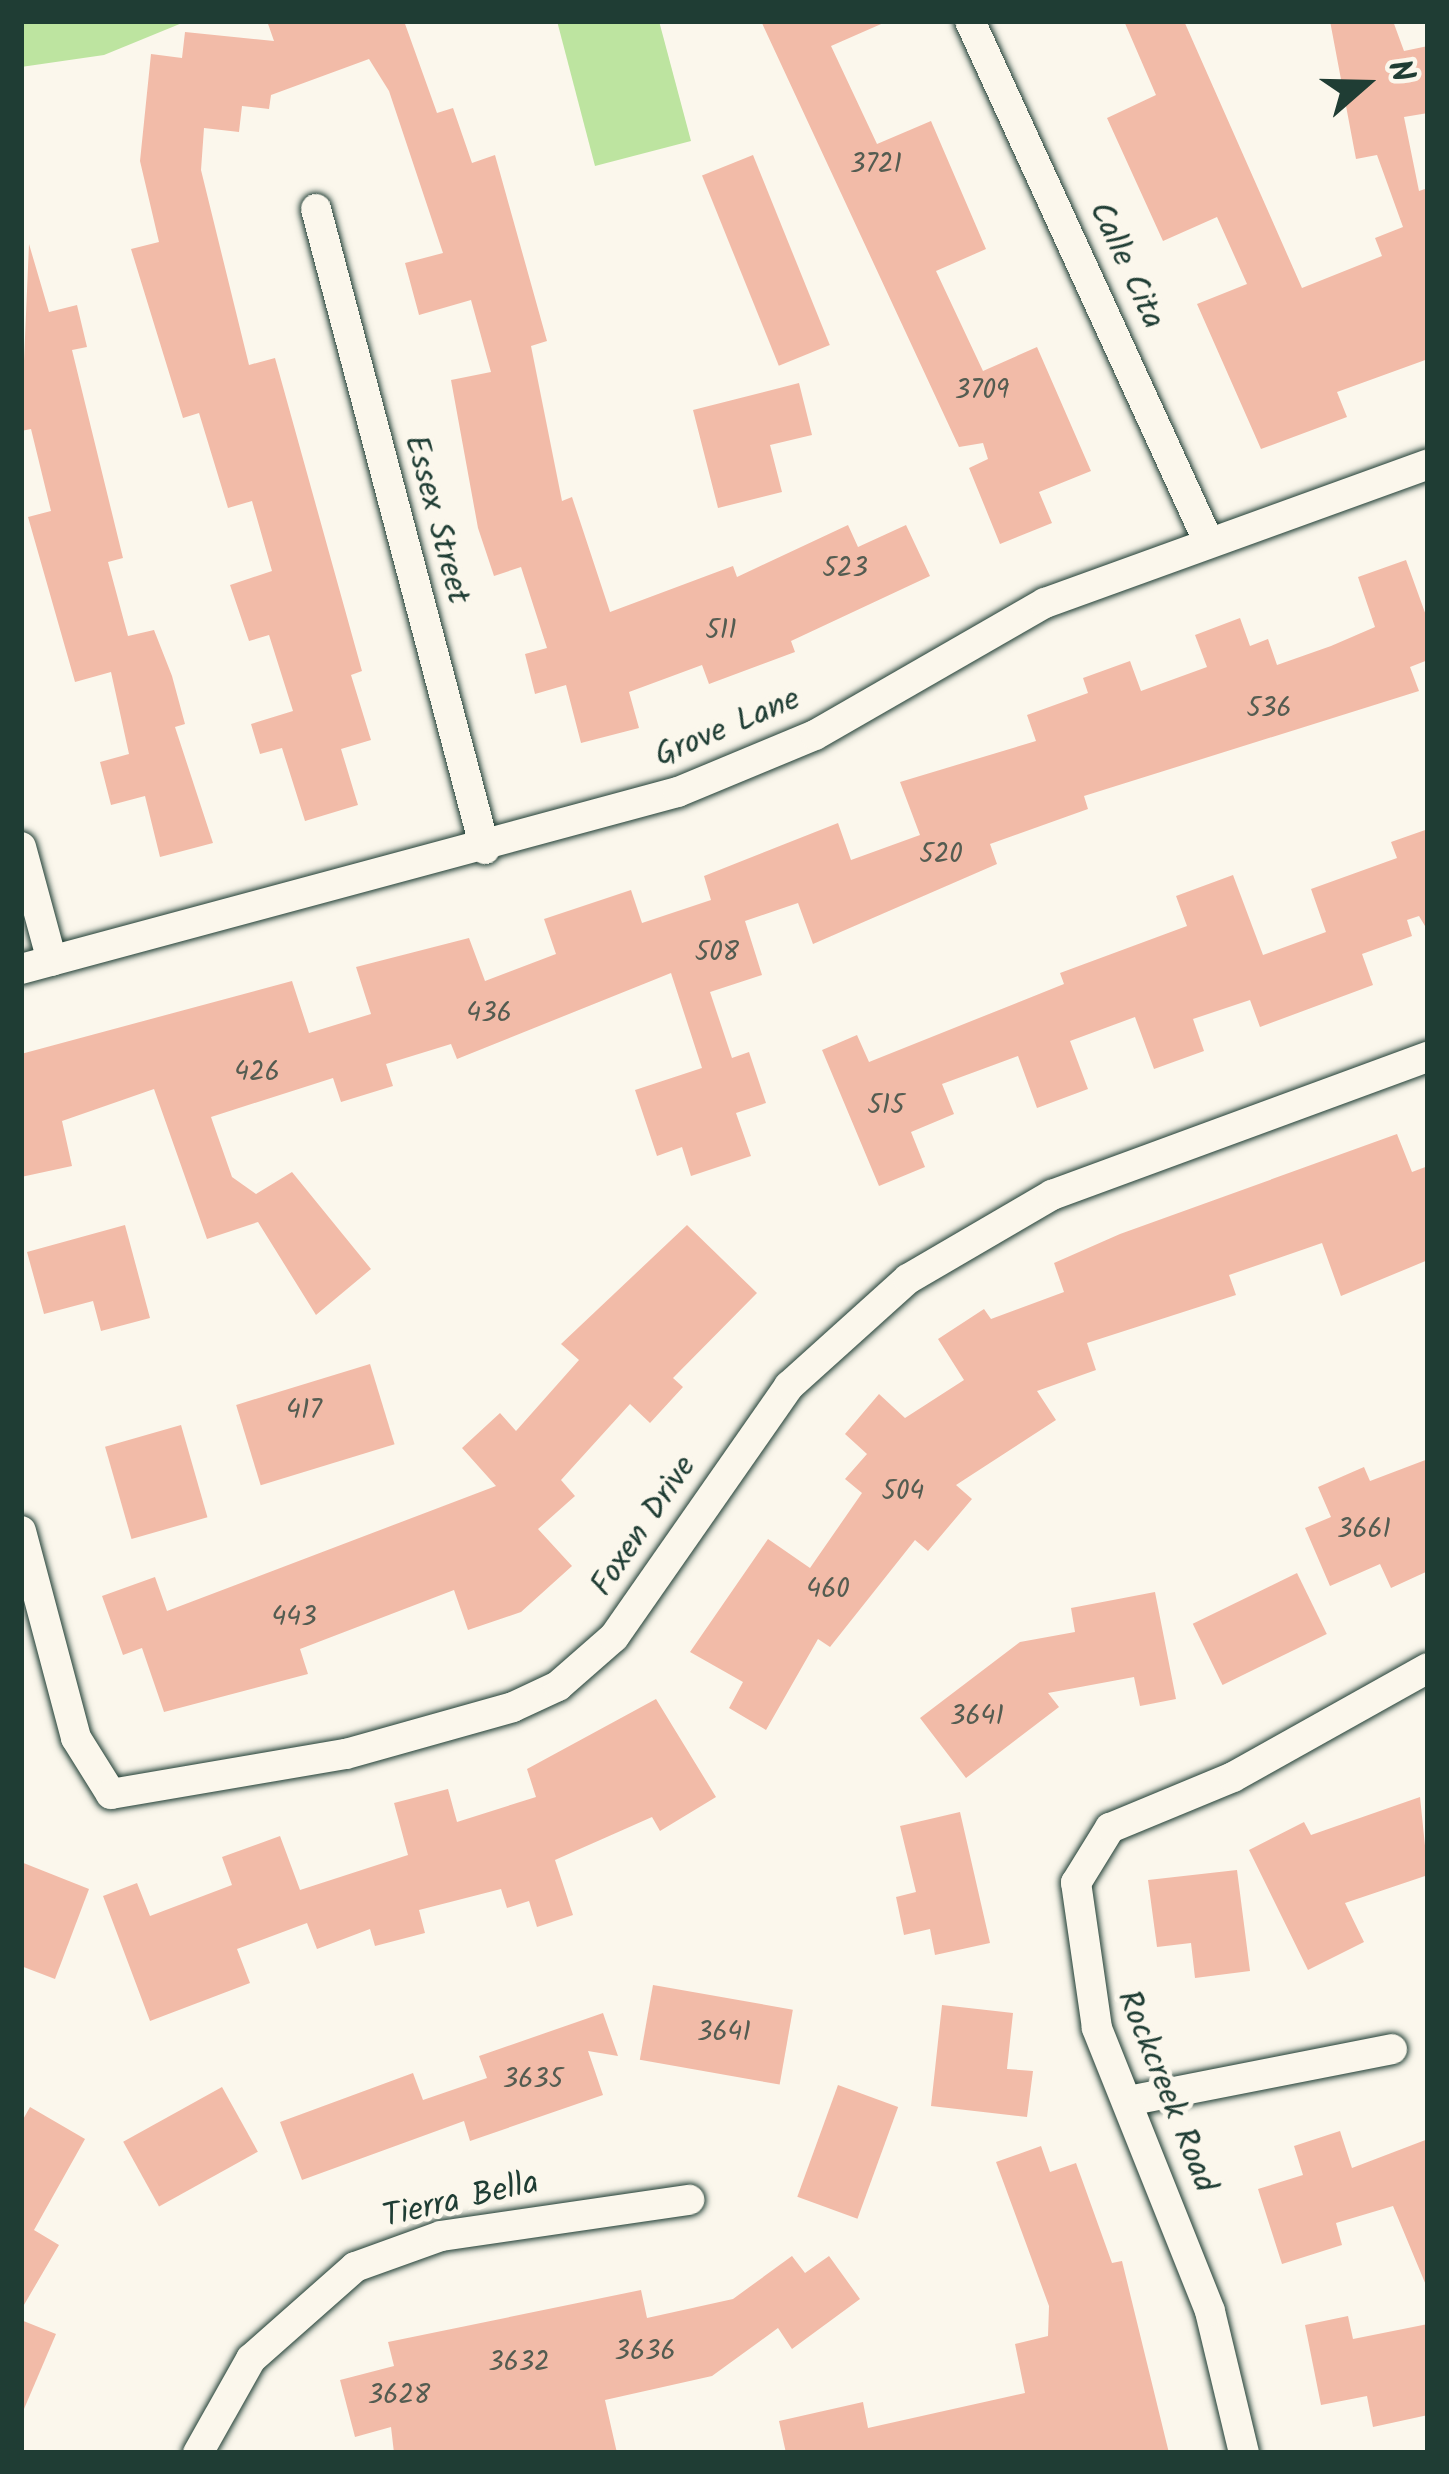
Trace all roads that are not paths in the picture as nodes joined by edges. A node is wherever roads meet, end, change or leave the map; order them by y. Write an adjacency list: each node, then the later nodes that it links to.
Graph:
1 (970, 21): 4 (street, Calle Cita)
2 (316, 209): 6 (street, Essex Street)
3 (1428, 464): 4 (street, Grove Lane)
4 (1209, 543): 6 (street, Grove Lane)
5 (21, 847): 7 (street)
6 (485, 849): 7 (street, Grove Lane)
7 (52, 961): 8 (street, Grove Lane)
8 (21, 969)
9 (1428, 1057): 10 (street, Foxen Drive)
10 (21, 1531)
11 (1428, 1668): 13 (street, Rockcreek Road)
12 (1392, 2049): 13 (street)
13 (1128, 2101): 16 (street, Rockcreek Road)
14 (689, 2200): 15 (street, Tierra Bella)
15 (199, 2453)
16 (1244, 2453)

